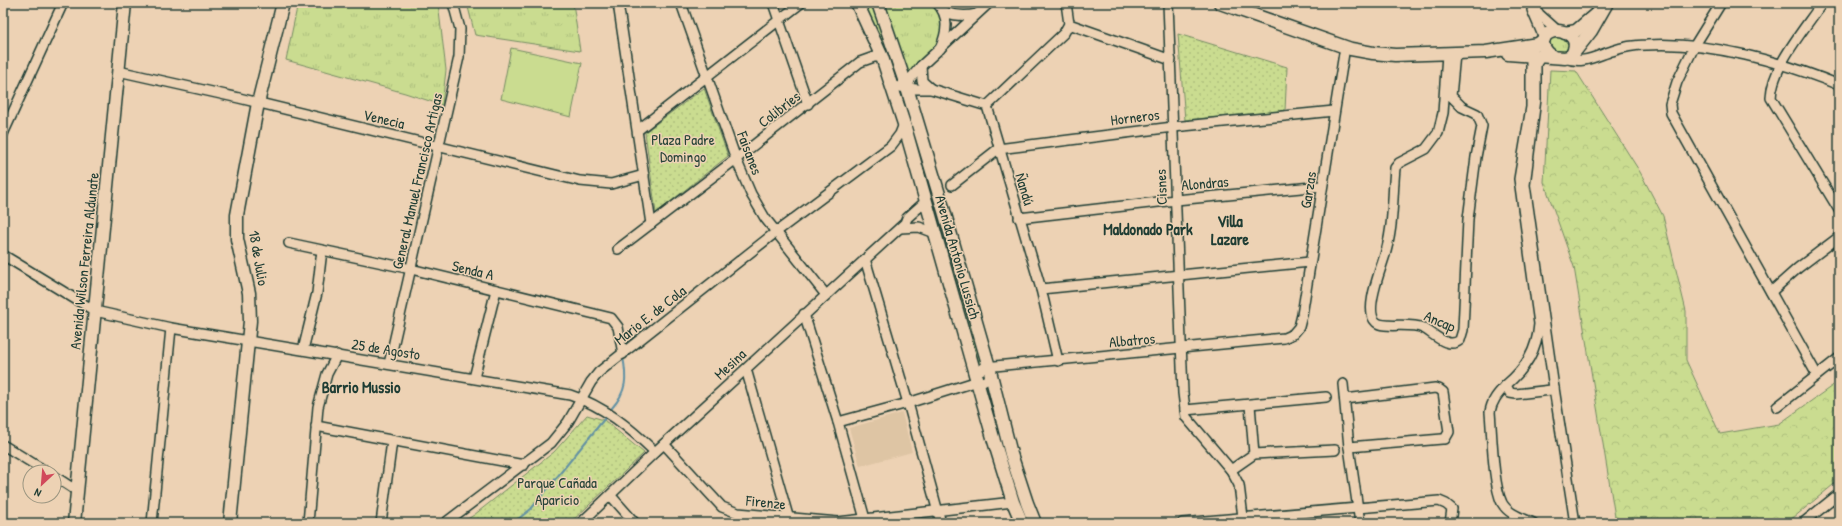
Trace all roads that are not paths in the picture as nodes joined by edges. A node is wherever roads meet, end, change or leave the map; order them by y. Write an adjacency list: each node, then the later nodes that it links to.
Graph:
1 (62, 3): 49 (street)
2 (126, 3): 35 (street, Avenida Wilson Ferreira Aldunate)
3 (282, 3): 42 (street, 18 de Julio)
4 (452, 3): 51 (street, General Manuel Francisco Artigas)
5 (618, 3): 48 (street)
6 (681, 3): 36 (street, Faisanes)
7 (773, 3): 22 (street)
8 (801, 3): 22 (street)
9 (857, 3): 30 (street, Avenida Antonio Lussich)
10 (878, 3): 39 (street, Avenida Antonio Lussich)
11 (937, 3): 20 (street)
12 (989, 3): 21 (street)
13 (1066, 3): 23 (street)
14 (1168, 3): 32 (street, Cisnes)
15 (1220, 3): 26 (street)
16 (1530, 3): 24 (street); 27 (street)
17 (1721, 3): 25 (street)
18 (1822, 3): 33 (street)
19 (1605, 5): 24 (street); 31 (street)
20 (945, 12): 21 (street); 28 (street)
21 (978, 14): 28 (street)
22 (779, 20): 36 (street); 43 (street)
23 (1069, 24): 32 (street); 44 (street)
24 (1562, 32): 27 (street); 31 (street)
25 (1695, 45): 31 (street); 33 (street); 78 (street)
26 (1344, 47): 29 (street); 45 (street, Garzas)
27 (1542, 48): 29 (street); 31 (street); 87 (street); 88 (street)
28 (939, 50): 34 (street)
29 (1451, 54): 41 (street, Ancap)
30 (882, 57): 38 (street, Avenida Antonio Lussich); 43 (street, Colibríes)
31 (1568, 57)
32 (1172, 60): 47 (street, Cisnes)
33 (1781, 64): 37 (street); 61 (street)
34 (921, 66): 39 (street); 40 (street)
35 (118, 71): 42 (street, Venecia); 80 (street, Avenida Wilson Ferreira Aldunate)
36 (707, 76): 48 (street); 54 (street, Faisanes)
37 (1839, 85)
38 (892, 86): 39 (street); 46 (street, Avenida Antonio Lussich)
39 (907, 88): 40 (street); 58 (street, Avenida Antonio Lussich)
40 (931, 89): 44 (street)
41 (1447, 96): 41 (street, Ancap)
42 (258, 103): 51 (street, Venecia); 84 (street, 18 de Julio)
43 (808, 104): 54 (street, Colibríes)
44 (987, 106): 52 (street, Ñandú)
45 (1334, 111): 47 (street, Horneros); 57 (street, Garzas)
46 (904, 124): 50 (street, Mario E. de Cola); 53 (street, Avenida Antonio Lussich)
47 (1173, 127): 52 (street, Horneros); 59 (street, Cisnes)
48 (638, 130): 55 (street)
49 (3, 134)
50 (891, 146): 53 (street); 65 (street, Mario E. de Cola)
51 (440, 147): 55 (street, Venecia); 74 (street, General Manuel Francisco Artigas)
52 (998, 149): 56 (street); 62 (street, Ñandú)
53 (911, 151): 60 (street, Avenida Antonio Lussich)
54 (736, 159): 63 (street, Colibríes); 65 (street, Faisanes)
55 (644, 175): 63 (street)
56 (952, 186)
57 (1322, 186): 59 (street, Alondras); 73 (street, Garzas)
58 (940, 199): 60 (street, Mesina); 95 (street, Avenida Antonio Lussich)
59 (1176, 200): 62 (street, Alondras); 75 (street, Cisnes)
60 (926, 205): 64 (street, Mesina); 66 (street, Avenida Antonio Lussich)
61 (1839, 210)
62 (1019, 218): 76 (street, Ñandú)
63 (651, 224): 69 (street, Colibríes)
64 (903, 225): 66 (street); 72 (street, Mesina)
65 (776, 232): 79 (street, Faisanes); 89 (street, Mario E. de Cola)
66 (935, 233): 98 (street, Avenida Antonio Lussich)
67 (1839, 237): 78 (street)
68 (288, 243): 70 (street, Senda A)
69 (618, 249)
70 (322, 250): 74 (street, Senda A); 86 (street)
71 (3, 255): 80 (street, 25 de Agosto)
72 (865, 258): 79 (street, Mesina); 105 (street)
73 (1310, 262): 75 (street); 83 (street, Garzas)
74 (411, 269): 77 (street, Senda A); 93 (street, General Manuel Francisco Artigas)
75 (1179, 275): 76 (street); 85 (street, Cisnes)
76 (1041, 289): 92 (street, Ñandú)
77 (496, 290): 89 (street, Senda A); 97 (street)
78 (1771, 292): 96 (street)
79 (826, 295): 81 (street, Mesina)
80 (95, 311): 82 (street, 25 de Agosto); 122 (street, Avenida Wilson Ferreira Aldunate)
81 (804, 314): 94 (street, Mesina); 109 (street)
82 (171, 328): 84 (street, 25 de Agosto); 134 (street)
83 (1293, 334): 85 (street, Albatros)
84 (248, 340): 86 (street, 25 de Agosto); 135 (street, 18 de Julio)
85 (1182, 349): 92 (street, Albatros); 108 (street, Cisnes)
86 (303, 350): 90 (street, 25 de Agosto)
87 (1534, 351): 88 (street); 100 (street)
88 (1548, 351): 101 (street)
89 (623, 354): 103 (street, Mario E. de Cola)
90 (337, 356): 93 (street, 25 de Agosto); 110 (street)
91 (1839, 358): 96 (street)
92 (1058, 361): 95 (street, Albatros)
93 (390, 364): 97 (street, 25 de Agosto)
94 (746, 369): 112 (street, Mesina); 131 (street)
95 (990, 372): 98 (street); 98 (street, Albatros); 143 (street, Avenida Antonio Lussich)
96 (1817, 376): 107 (street)
97 (474, 378): 103 (street, 25 de Agosto)
98 (976, 378): 105 (street); 125 (street, Avenida Antonio Lussich)
99 (1343, 384): 104 (street)
100 (1506, 385): 101 (street); 147 (street)
101 (1554, 388): 148 (street)
102 (1326, 396): 106 (street)
103 (582, 399): 116 (street, 25 de Agosto); 119 (street, Mario E. de Cola)
104 (1344, 399): 114 (street); 114 (street)
105 (908, 403): 109 (street); 127 (street)
106 (1250, 405): 108 (street); 117 (street)
107 (1777, 407)
108 (1185, 410): 120 (street)
109 (838, 422): 129 (street)
110 (316, 426): 111 (street); 136 (street)
111 (392, 441): 119 (street); 137 (street)
112 (664, 444): 116 (street, Mesina); 131 (street, Firenze)
113 (3, 445): 118 (street)
114 (1349, 447): 126 (street)
115 (1335, 450): 117 (street)
116 (655, 452): 124 (street, Mesina)
117 (1254, 454): 120 (street)
118 (34, 464)
119 (524, 465): 138 (street, Mario E. de Cola)
120 (1231, 470): 128 (street)
121 (62, 481): 122 (street)
122 (77, 491): 133 (street, Avenida Wilson Ferreira Aldunate)
123 (1839, 494): 149 (street)
124 (610, 496): 139 (street, Mesina); 140 (street)
125 (1013, 502): 127 (street, Firenze); 142 (street, Avenida Antonio Lussich)
126 (1356, 508): 130 (street); 145 (street); 146 (street)
127 (937, 511): 129 (street, Firenze); 141 (street)
128 (1243, 518): 130 (street); 132 (street)
129 (865, 519): 131 (street, Firenze)
130 (1283, 519)
131 (790, 521)
132 (1209, 522): 144 (street)
133 (74, 523)
134 (152, 523)
135 (230, 523)
136 (308, 523)
137 (381, 523)
138 (445, 523)
139 (581, 523)
140 (635, 523)
141 (941, 523)
142 (1022, 523)
143 (1035, 523)
144 (1182, 523)
145 (1360, 523)
146 (1450, 523)
147 (1533, 523)
148 (1573, 523)
149 (1803, 523)

